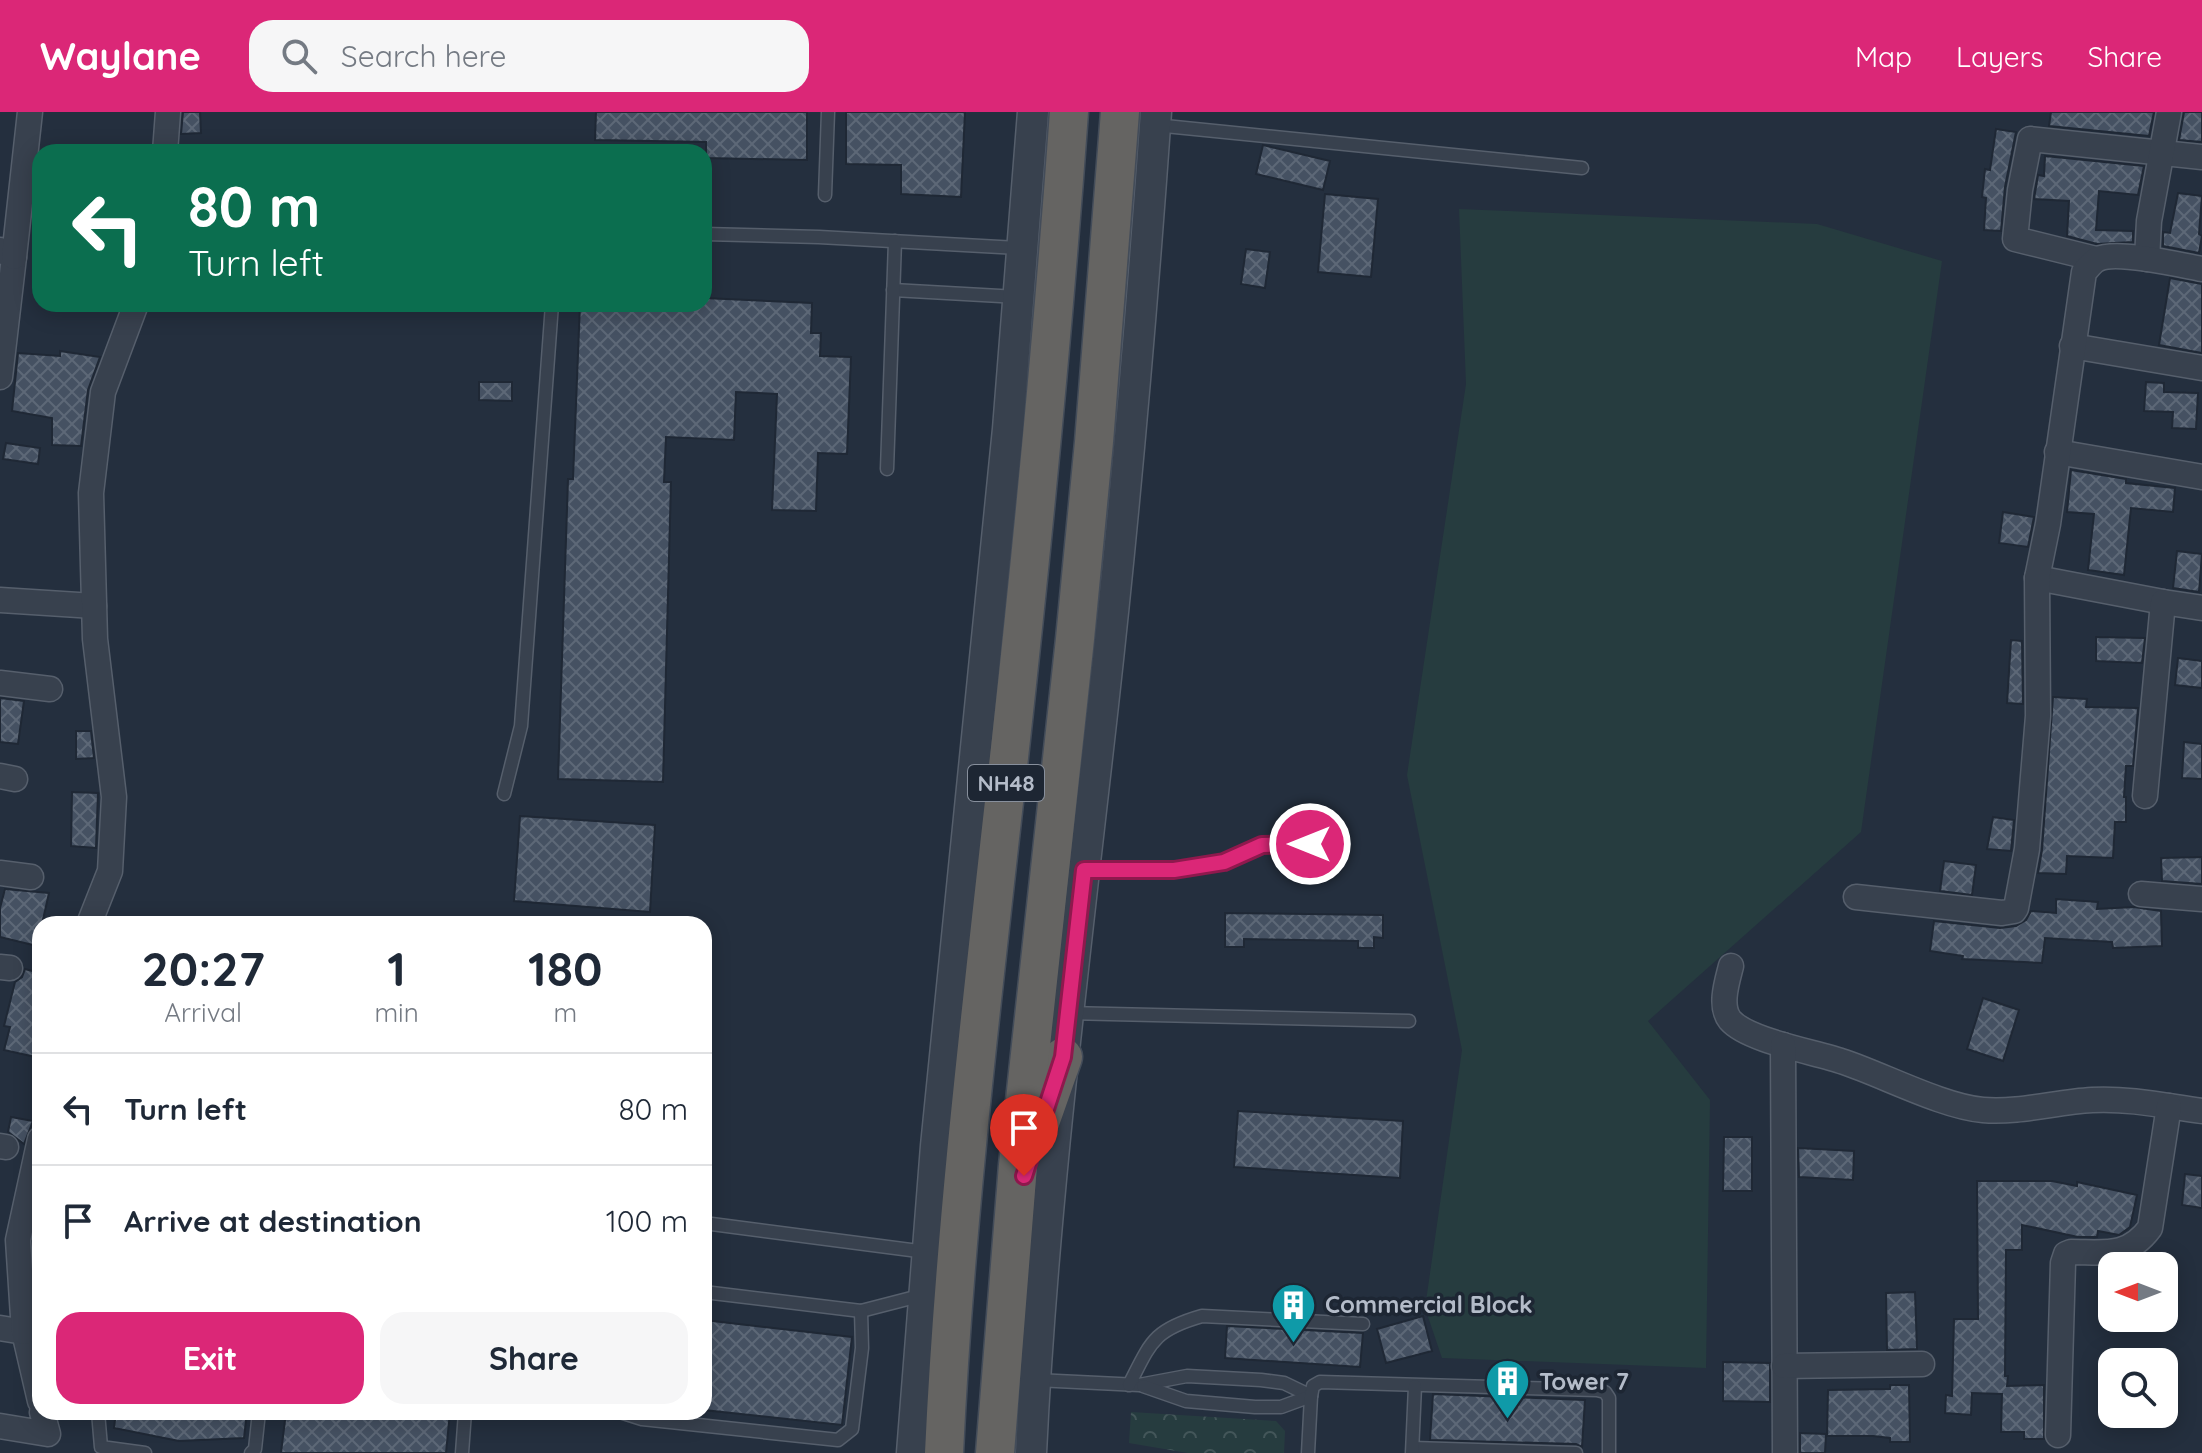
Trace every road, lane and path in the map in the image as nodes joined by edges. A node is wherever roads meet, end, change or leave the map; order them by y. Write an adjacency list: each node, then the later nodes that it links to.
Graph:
1 (30, 112): 17 (street)
2 (168, 112): 9 (street)
3 (828, 112): 13 (lane)
4 (1033, 112): 16 (street)
5 (1069, 112): 84 (highway, NH48)
6 (1120, 112): 57 (highway, NH48)
7 (2169, 112): 10 (street)
8 (1155, 118): 12 (lane); 41 (street)
9 (166, 144)
10 (2162, 154): 11 (street); 18 (street); 19 (street)
11 (2202, 157)
12 (1582, 168)
13 (825, 195)
14 (712, 234): 15 (lane)
15 (895, 241): 16 (lane); 21 (lane)
16 (1024, 248): 22 (street)
17 (7, 254): 27 (street)
18 (2096, 259): 19 (street); 25 (street)
19 (2147, 259): 20 (street)
20 (2202, 269)
21 (893, 290): 22 (lane); 29 (lane)
22 (1019, 297): 59 (street)
23 (133, 312): 34 (street)
24 (551, 312): 38 (lane)
25 (2072, 346): 26 (street); 28 (street)
26 (2202, 368)
27 (0, 377)
28 (2057, 452): 30 (street); 31 (street)
29 (887, 469)
30 (2202, 477)
31 (2037, 578): 33 (street); 45 (street)
32 (0, 600): 34 (street)
33 (2163, 602): 35 (street); 39 (street)
34 (94, 606): 47 (street)
35 (2202, 608)
36 (0, 683): 37 (street)
37 (50, 689)
38 (504, 794)
39 (2145, 796)
40 (1334, 844): 41 (lane)
41 (1084, 870): 49 (street)
42 (0, 873): 43 (street)
43 (31, 877)
44 (2141, 894): 46 (street)
45 (1856, 897)
46 (2202, 899)
47 (92, 916)
48 (1731, 966): 51 (street)
49 (1067, 1013): 50 (lane); 52 (street)
50 (1409, 1021)
51 (1783, 1045): 53 (street); 66 (street)
52 (1063, 1057): 57 (highway); 67 (street)
53 (2169, 1106): 54 (street); 78 (street)
54 (2202, 1111)
55 (32, 1165): 58 (street)
56 (712, 1224): 59 (lane)
57 (1012, 1229): 85 (highway, NH48)
58 (9, 1239): 64 (street)
59 (926, 1252): 61 (street)
60 (712, 1293): 62 (lane)
61 (923, 1295): 62 (lane); 83 (street)
62 (861, 1311): 75 (lane)
63 (1363, 1324): 69 (lane)
64 (12, 1330): 68 (street)
65 (1922, 1364): 66 (street)
66 (1784, 1366): 90 (street)
67 (1036, 1380): 69 (lane); 86 (street)
68 (32, 1381)
69 (1134, 1385): 71 (lane); 71 (lane)
70 (1415, 1386): 71 (lane); 79 (lane); 89 (lane)
71 (1311, 1396): 87 (lane)
72 (99, 1420): 80 (lane)
73 (258, 1420): 81 (lane)
74 (464, 1420): 82 (lane)
75 (651, 1420)
76 (0, 1426): 77 (street)
77 (46, 1433)
78 (2058, 1435)
79 (1412, 1450): 88 (lane)
80 (145, 1453)
81 (251, 1453)
82 (462, 1453)
83 (912, 1453)
84 (944, 1453)
85 (995, 1453)
86 (1031, 1453)
87 (1308, 1453)
88 (1576, 1453)
89 (1609, 1453)
90 (1785, 1453)

